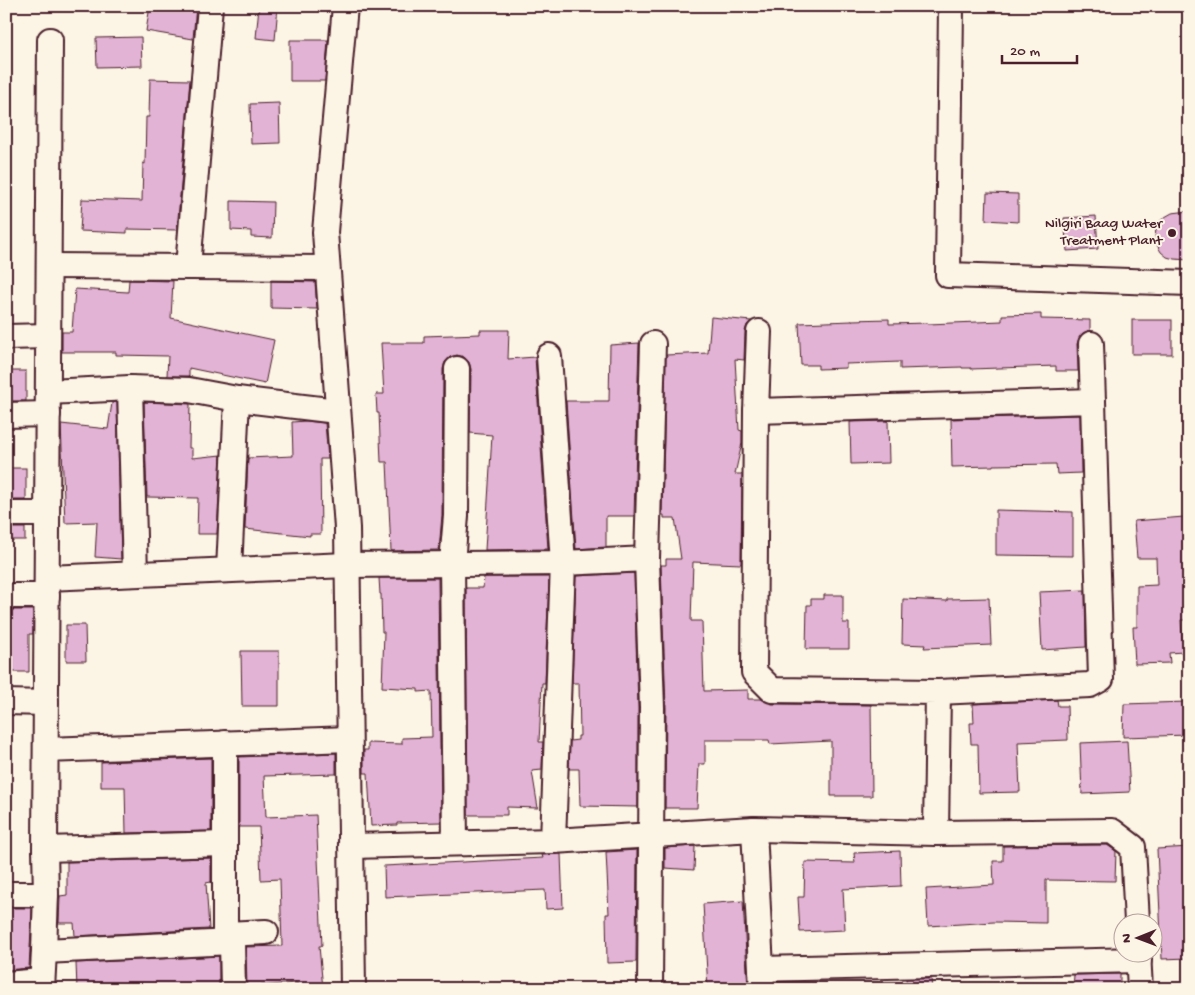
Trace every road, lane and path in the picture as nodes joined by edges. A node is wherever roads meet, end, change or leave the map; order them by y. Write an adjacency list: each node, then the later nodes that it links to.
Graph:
1 (210, 6): 6 (street)
2 (345, 6): 7 (street)
3 (951, 6): 8 (street)
4 (50, 40): 5 (street)
5 (49, 266): 6 (street); 10 (street)
6 (188, 267): 7 (street)
7 (328, 268): 20 (street)
8 (1189, 283)
9 (759, 332): 21 (street)
10 (48, 336): 11 (street); 19 (street)
11 (6, 337)
12 (653, 344): 25 (street)
13 (1091, 344): 18 (street)
14 (549, 356): 27 (street)
15 (457, 369): 26 (street)
16 (130, 388): 17 (street); 19 (street); 30 (street)
17 (237, 399): 20 (street); 29 (street)
18 (1093, 401): 21 (street); 33 (street)
19 (48, 403): 22 (street); 24 (street)
20 (337, 411): 28 (street)
21 (756, 411): 33 (street)
22 (6, 415)
23 (6, 514): 24 (street)
24 (47, 514): 31 (street)
25 (647, 559): 27 (street); 41 (street)
26 (452, 563): 27 (street); 28 (street); 43 (street)
27 (563, 563): 42 (street)
28 (347, 565): 29 (street); 36 (street)
29 (229, 570): 30 (street)
30 (135, 574): 31 (street)
31 (47, 587): 32 (street); 35 (street)
32 (6, 596)
33 (938, 692): 40 (street)
34 (6, 702): 35 (street)
35 (46, 703): 38 (street)
36 (349, 739): 37 (street); 45 (street)
37 (225, 743): 38 (street); 44 (street)
38 (46, 750): 46 (street)
39 (754, 829): 40 (street); 41 (street); 55 (street)
40 (936, 833): 49 (street)
41 (651, 836): 42 (street); 60 (street)
42 (553, 842): 43 (street)
43 (455, 843): 45 (street)
44 (225, 844): 46 (street); 51 (street)
45 (351, 846): 59 (street)
46 (45, 849): 48 (street)
47 (6, 894): 48 (street)
48 (46, 894): 52 (street)
49 (1136, 912)
50 (266, 932): 51 (street)
51 (229, 938): 52 (street); 58 (street)
52 (44, 951): 57 (street)
53 (1112, 958): 55 (street)
54 (1138, 962): 61 (street)
55 (762, 979)
56 (6, 984): 57 (street)
57 (41, 985)
58 (233, 989)
59 (353, 989)
60 (650, 989)
61 (1140, 989)

